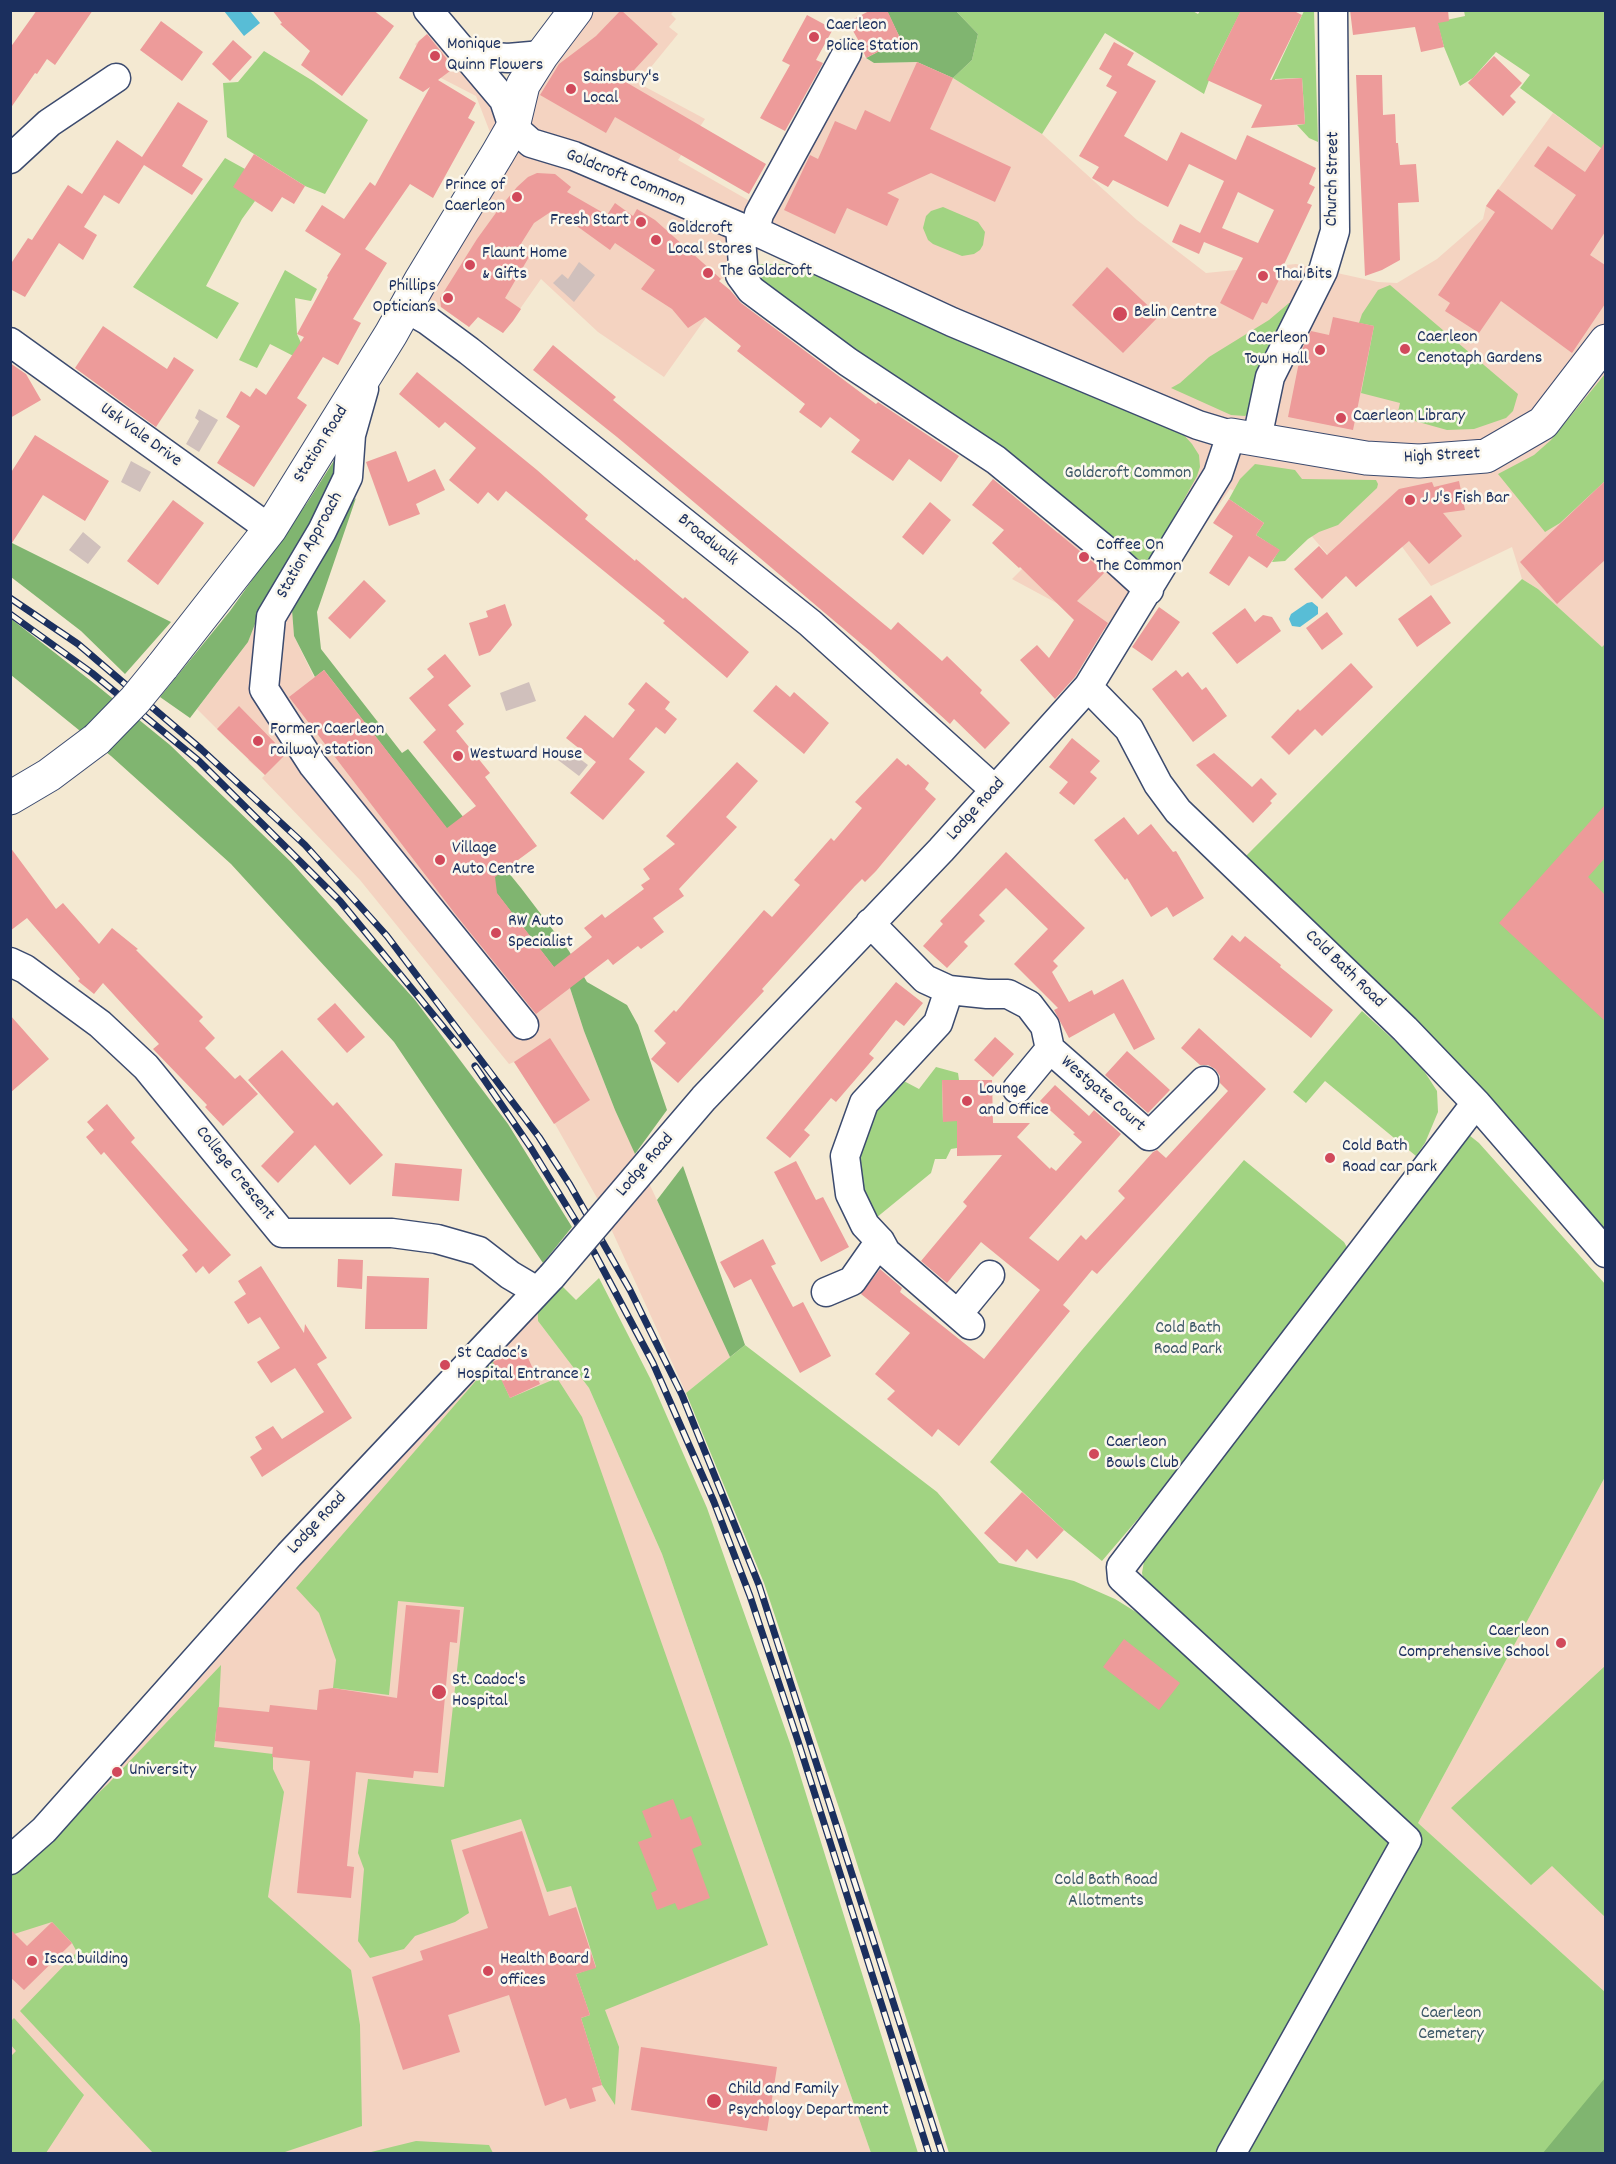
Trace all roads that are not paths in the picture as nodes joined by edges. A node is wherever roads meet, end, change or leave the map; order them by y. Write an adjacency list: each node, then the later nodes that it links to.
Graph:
1 (428, 10): 5 (street)
2 (576, 10): 6 (main road, Station Road)
3 (1333, 10): 15 (street, Church Street)
4 (847, 53): 10 (street)
5 (464, 55): 6 (street); 8 (street)
6 (542, 55): 8 (main road, Station Road)
7 (116, 78): 9 (street)
8 (513, 127): 10 (street, Goldcroft Common); 11 (main road, Station Road)
9 (10, 159)
10 (748, 229): 15 (street, Goldcroft Common); 17 (street)
11 (406, 308): 14 (main road, Station Road); 19 (street, Broadwalk)
12 (1605, 341): 15 (main road, High Street)
13 (10, 342): 16 (street, Usk Vale Drive)
14 (369, 369): 16 (main road, Station Road); 24 (street, Station Approach)
15 (1242, 437): 17 (street, Lodge Road)
16 (270, 529): 20 (main road, Station Road, bridge)
17 (1149, 590): 18 (street, Lodge Road)
18 (1088, 687): 19 (street, Lodge Road); 28 (street, Cold Bath Road)
19 (995, 790): 21 (street, Lodge Road)
20 (10, 798)
21 (870, 923): 23 (street, Westgate Court); 32 (street, Lodge Road, bridge)
22 (15, 971): 32 (street, College Crescent)
23 (949, 990): 25 (street, Westgate Court); 29 (street)
24 (524, 1025)
25 (1050, 1049): 26 (street, Westgate Court); 27 (street, Westgate Court)
26 (1204, 1081)
27 (1017, 1089)
28 (1476, 1103): 30 (street, Cold Bath Road); 35 (street)
29 (880, 1241): 31 (street); 33 (street)
30 (1605, 1253)
31 (990, 1275)
32 (544, 1283): 34 (street, Lodge Road)
33 (826, 1292)
34 (10, 1860)
35 (1232, 2154)

